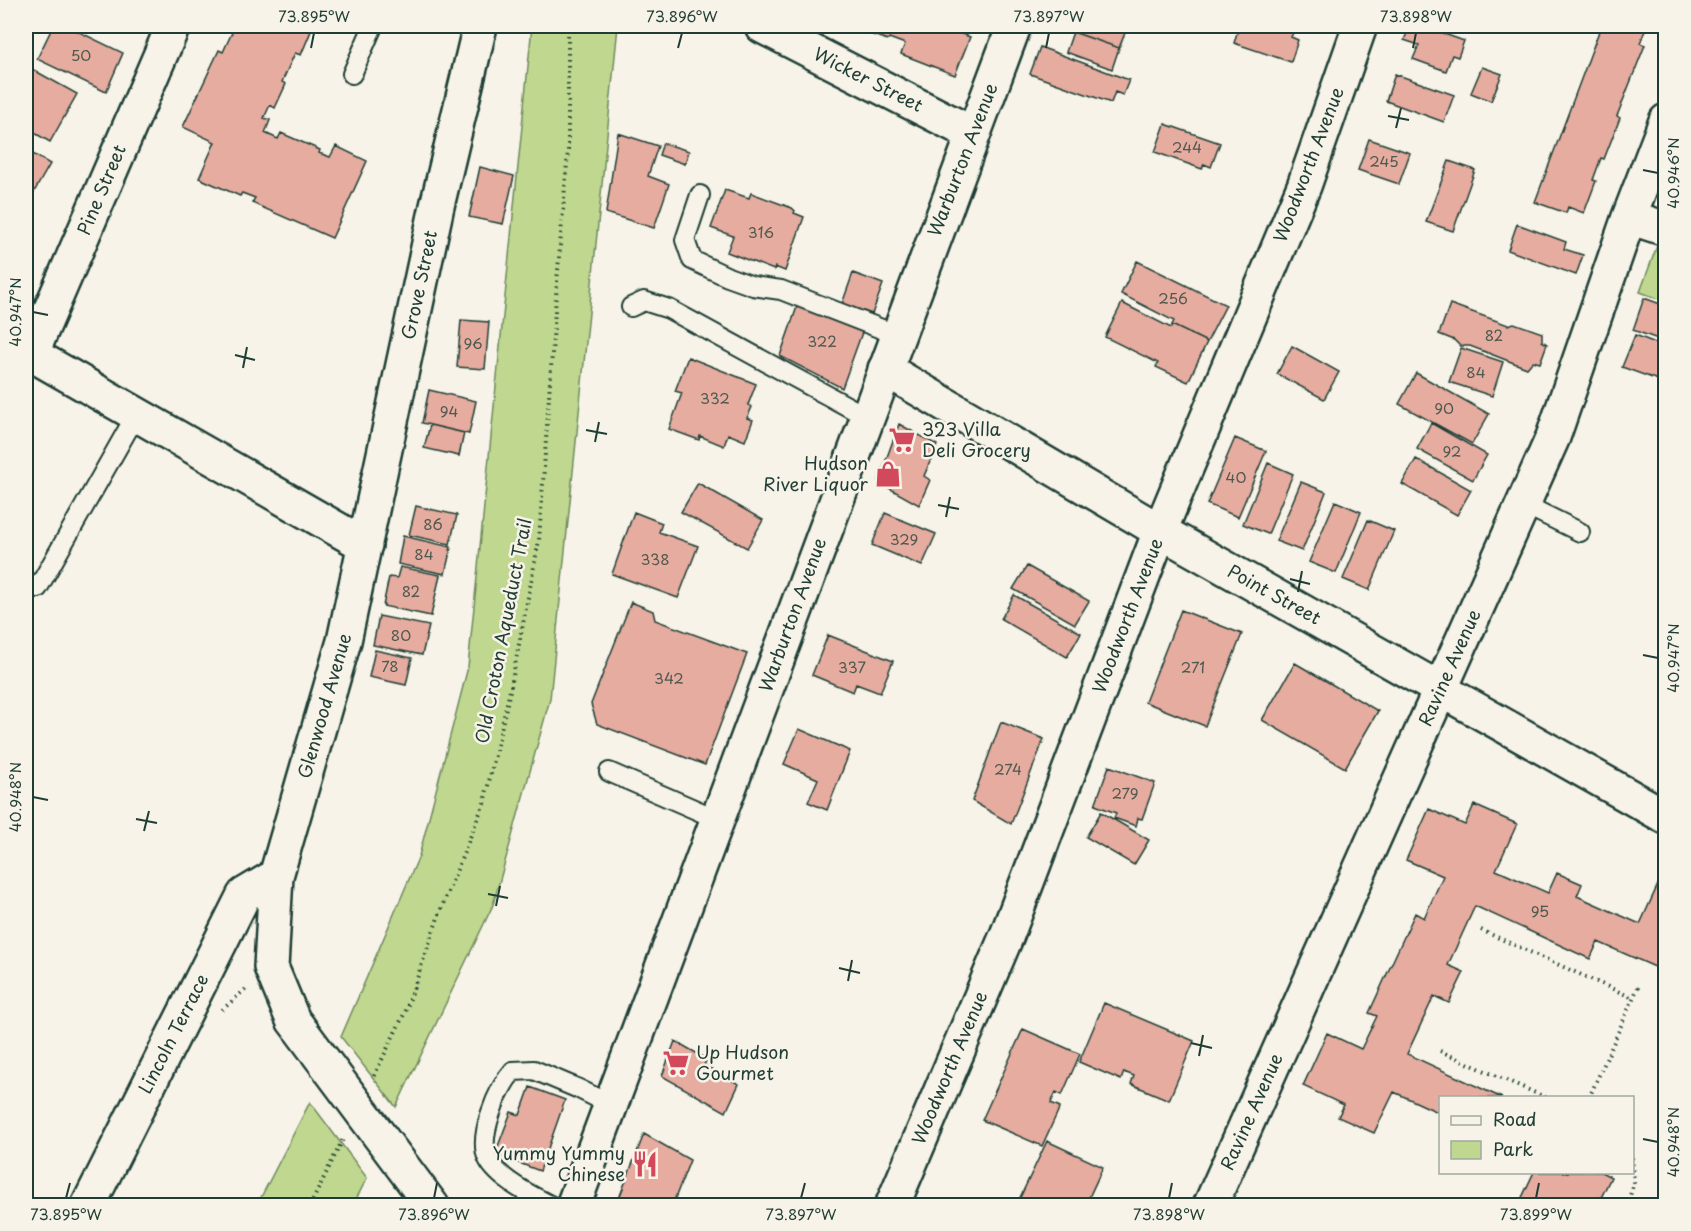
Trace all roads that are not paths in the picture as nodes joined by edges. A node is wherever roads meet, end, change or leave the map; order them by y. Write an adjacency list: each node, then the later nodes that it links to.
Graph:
1 (173, 26): 15 (street, Pine Street)
2 (373, 26): 7 (lane)
3 (480, 26): 22 (street, Grove Street)
4 (762, 26): 9 (street, Wicker Street)
5 (1014, 26): 9 (street, Warburton Avenue)
6 (1360, 26): 20 (street, Woodworth Avenue)
7 (352, 74)
8 (1665, 121): 11 (street, Ravine Avenue)
9 (973, 134): 14 (street, Warburton Avenue)
10 (700, 195): 14 (lane)
11 (1629, 217): 12 (street); 19 (street, Ravine Avenue)
12 (1665, 229)
13 (631, 307): 18 (lane)
14 (897, 335): 16 (street, Warburton Avenue)
15 (28, 353): 17 (street)
16 (885, 369): 18 (street, Warburton Avenue); 20 (street, Point Street)
17 (136, 415): 22 (street); 23 (lane)
18 (867, 417): 27 (street, Warburton Avenue)
19 (1523, 504): 21 (lane); 24 (street, Ravine Avenue)
20 (1160, 531): 24 (street, Point Street); 34 (street, Woodworth Avenue)
21 (1580, 532)
22 (365, 545): 28 (street, Glenwood Avenue)
23 (26, 581)
24 (1441, 689): 26 (street, Point Street); 35 (street, Ravine Avenue)
25 (609, 772): 27 (lane)
26 (1665, 817)
27 (717, 819): 29 (street, Warburton Avenue)
28 (276, 876): 30 (street, Lincoln Terrace); 31 (street, Glenwood Avenue)
29 (610, 1105): 32 (lane); 33 (street, Warburton Avenue)
30 (88, 1206)
31 (432, 1206)
32 (552, 1206)
33 (573, 1206)
34 (892, 1206)
35 (1210, 1206)

